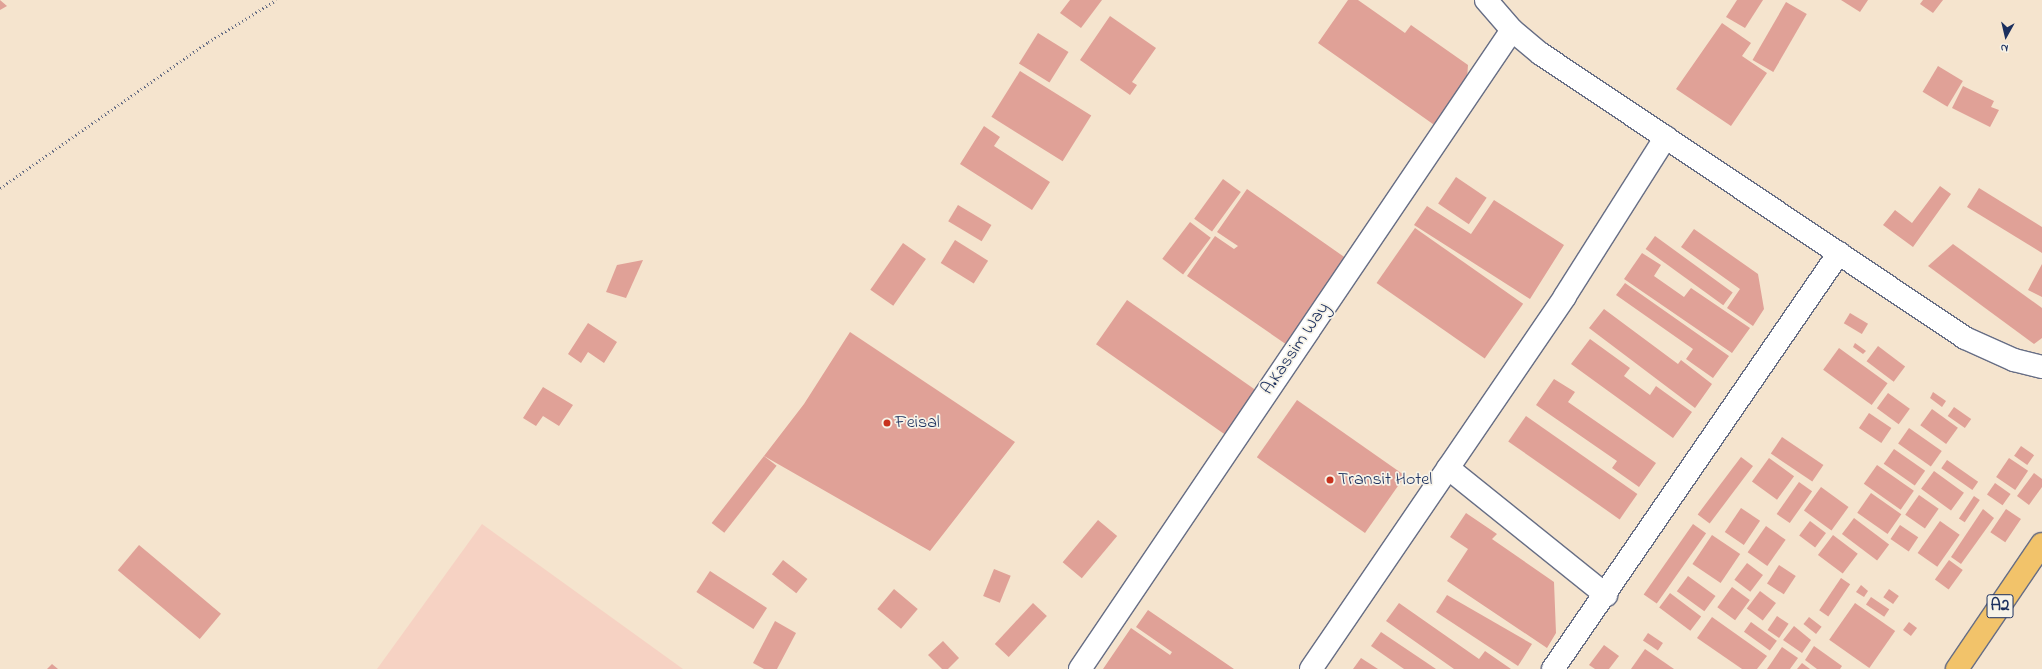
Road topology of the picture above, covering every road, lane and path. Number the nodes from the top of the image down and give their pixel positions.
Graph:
1 (276, 0) edge
2 (1486, 0) edge
3 (1512, 30) junction
4 (1666, 137) junction
5 (0, 188) edge
6 (1839, 253) junction
7 (2042, 367) edge
8 (1448, 468) junction
9 (2042, 544) edge
10 (1606, 595) junction
11 (1080, 669) edge
12 (1311, 669) edge
13 (1552, 669) edge
14 (1957, 669) edge

1 - 5 path
2 - 3 street
3 - 4 street
3 - 11 street, A.Kassim Way
4 - 6 street
4 - 8 street
6 - 7 street
6 - 10 street
8 - 10 street
8 - 12 street
9 - 14 highway, A2
10 - 13 street

